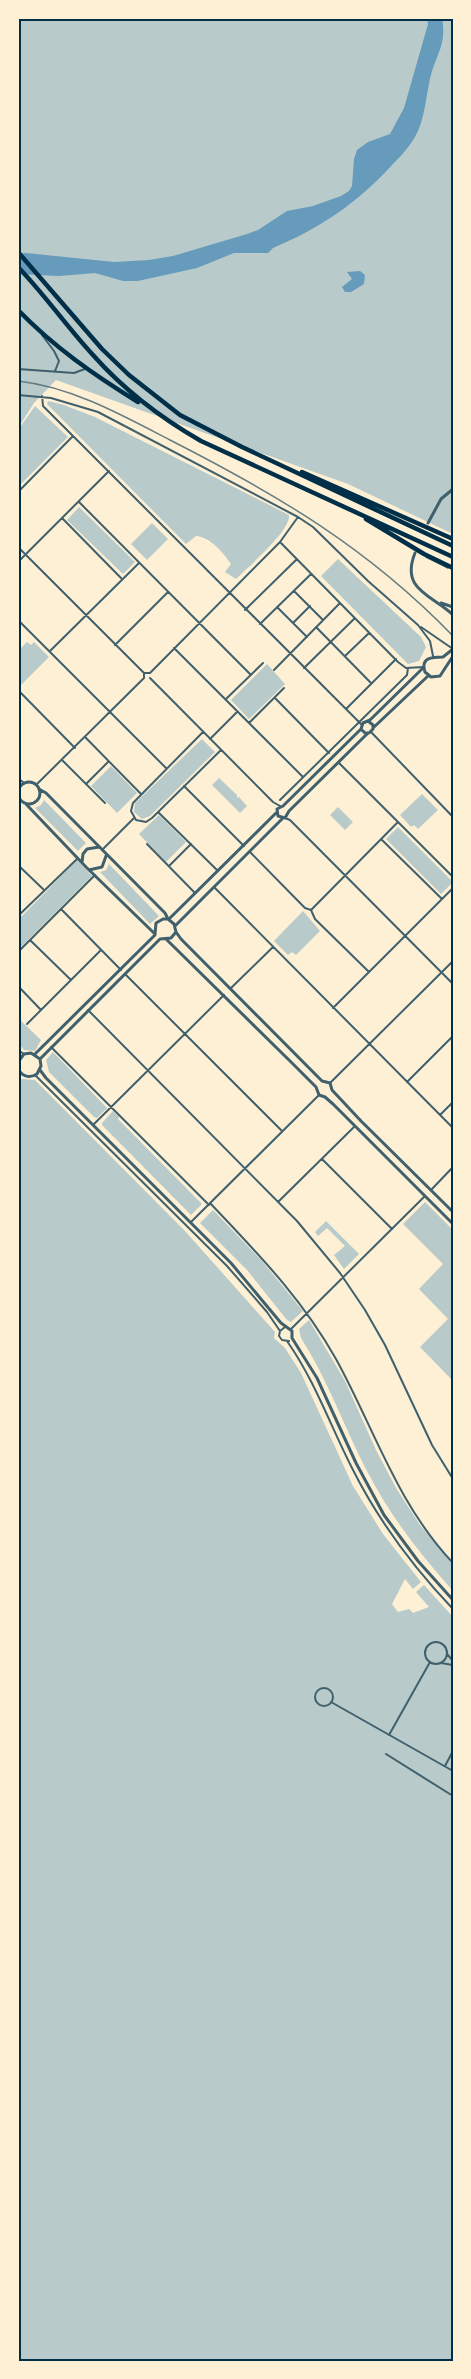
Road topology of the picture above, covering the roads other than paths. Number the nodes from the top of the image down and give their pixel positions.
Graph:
1 (18, 252) edge
2 (18, 267) edge
3 (20, 312) edge
4 (40, 333) junction
5 (18, 369) edge
6 (85, 369) junction
7 (54, 373) junction
8 (18, 395) edge
9 (42, 396) junction
10 (151, 409) junction
11 (74, 436) junction
12 (288, 468) junction
13 (109, 471) junction
14 (453, 489) edge
15 (18, 492) edge
16 (78, 502) junction
17 (362, 515) junction
18 (298, 517) junction
19 (62, 518) junction
20 (428, 523) dead end
21 (451, 538) edge
22 (280, 542) junction
23 (453, 546) edge
24 (18, 547) edge
25 (415, 553) dead end
26 (26, 554) junction
27 (453, 556) edge
28 (297, 559) junction
29 (18, 562) edge
30 (139, 562) junction
31 (453, 568) edge
32 (311, 574) junction
33 (122, 579) junction
34 (294, 591) junction
35 (168, 592) junction
36 (229, 593) junction
37 (436, 602) junction
38 (340, 603) junction
39 (310, 606) junction
40 (277, 607) junction
41 (453, 607) edge
42 (245, 610) junction
43 (86, 615) junction
44 (453, 615) edge
45 (355, 618) junction
46 (18, 620) edge
47 (323, 620) junction
48 (199, 623) junction
49 (293, 623) junction
50 (260, 625) junction
51 (418, 625) junction
52 (316, 627) junction
53 (369, 632) junction
54 (307, 637) junction
55 (330, 641) junction
56 (115, 645) junction
57 (174, 648) junction
58 (453, 649) edge
59 (50, 651) junction
60 (290, 654) junction
61 (345, 656) junction
62 (433, 656) junction
63 (453, 656) edge
64 (440, 658) junction
65 (396, 659) junction
66 (263, 663) dead end
67 (424, 667) junction
68 (304, 668) junction
69 (408, 668) junction
70 (445, 669) junction
71 (274, 670) dead end
72 (144, 673) junction
73 (150, 673) junction
74 (251, 675) junction
75 (428, 676) junction
76 (144, 678) junction
77 (150, 678) junction
78 (371, 683) junction
79 (284, 688) dead end
80 (18, 690) edge
81 (274, 698) junction
82 (225, 700) junction
83 (346, 709) junction
84 (110, 712) junction
85 (237, 712) junction
86 (368, 722) junction
87 (249, 723) junction
88 (361, 726) junction
89 (373, 728) junction
90 (203, 732) junction
91 (369, 733) junction
92 (85, 737) junction
93 (210, 739) junction
94 (75, 747) junction
95 (221, 750) junction
96 (329, 753) junction
97 (62, 760) junction
98 (108, 762) junction
99 (338, 762) junction
100 (166, 768) junction
101 (18, 778) edge
102 (304, 778) junction
103 (24, 783) junction
104 (86, 783) junction
105 (184, 786) junction
106 (38, 787) junction
107 (18, 788) edge
108 (141, 794) junction
109 (280, 800) dead end
110 (21, 802) edge
111 (105, 803) dead end
112 (279, 809) junction
113 (158, 812) junction
114 (289, 813) junction
115 (453, 817) edge
116 (134, 818) junction
117 (284, 818) junction
118 (290, 820) junction
119 (397, 823) junction
120 (382, 839) junction
121 (147, 844) dead end
122 (191, 844) junction
123 (244, 846) junction
124 (100, 849) junction
125 (249, 851) junction
126 (105, 854) junction
127 (78, 858) junction
128 (83, 863) junction
129 (18, 865) edge
130 (169, 866) junction
131 (89, 870) junction
132 (219, 871) junction
133 (95, 875) junction
134 (345, 875) junction
135 (453, 877) edge
136 (214, 887) junction
137 (453, 888) edge
138 (44, 890) junction
139 (196, 894) junction
140 (442, 899) junction
141 (61, 909) junction
142 (311, 910) junction
143 (18, 916) edge
144 (168, 919) junction
145 (175, 926) junction
146 (176, 932) junction
147 (155, 934) junction
148 (405, 935) junction
149 (160, 939) junction
150 (30, 940) junction
151 (167, 940) junction
152 (273, 947) junction
153 (101, 950) junction
154 (18, 952) edge
155 (453, 961) edge
156 (121, 970) junction
157 (369, 972) junction
158 (441, 972) junction
159 (125, 974) junction
160 (71, 980) junction
161 (453, 984) edge
162 (18, 986) edge
163 (230, 989) junction
164 (224, 995) junction
165 (333, 1008) junction
166 (41, 1010) junction
167 (88, 1010) junction
168 (27, 1024) dead end
169 (185, 1033) junction
170 (453, 1036) edge
171 (370, 1044) junction
172 (51, 1047) junction
173 (18, 1050) edge
174 (24, 1054) junction
175 (35, 1054) junction
176 (40, 1059) junction
177 (18, 1060) edge
178 (18, 1068) edge
179 (40, 1070) junction
180 (148, 1070) junction
181 (20, 1076) edge
182 (35, 1076) junction
183 (322, 1081) junction
184 (407, 1082) junction
185 (330, 1083) junction
186 (316, 1088) junction
187 (332, 1090) junction
188 (319, 1095) junction
189 (325, 1097) junction
190 (453, 1102) edge
191 (112, 1107) junction
192 (440, 1115) junction
193 (93, 1125) junction
194 (355, 1126) junction
195 (453, 1128) edge
196 (282, 1131) junction
197 (322, 1159) junction
198 (453, 1167) edge
199 (245, 1168) junction
200 (431, 1190) junction
201 (425, 1196) junction
202 (278, 1202) junction
203 (209, 1204) junction
204 (453, 1212) edge
205 (191, 1223) junction
206 (453, 1224) edge
207 (392, 1229) junction
208 (343, 1277) junction
209 (308, 1312) junction
210 (285, 1327) junction
211 (291, 1329) junction
212 (280, 1331) junction
213 (292, 1338) junction
214 (287, 1341) junction
215 (453, 1479) edge
216 (453, 1563) edge
217 (453, 1600) edge
218 (453, 1610) edge
219 (447, 1654) junction
220 (453, 1661) edge
221 (430, 1662) junction
222 (441, 1663) junction
223 (453, 1665) edge
224 (332, 1702) junction
225 (389, 1735) junction
226 (453, 1751) edge
227 (386, 1755) dead end
228 (445, 1766) junction
229 (453, 1771) edge
230 (453, 1796) edge

1 - 12 highway
2 - 10 highway
3 - 4 highway
4 - 6 highway
4 - 7 street
5 - 7 street
6 - 7 street
6 - 10 highway
8 - 9 street
9 - 11 street
9 - 18 street
10 - 17 highway
11 - 13 street
11 - 15 street
12 - 21 highway
12 - 23 highway
13 - 16 street
13 - 36 street
14 - 20 street
16 - 19 street
16 - 30 street
17 - 27 highway
17 - 31 highway
18 - 22 street
18 - 51 street
19 - 26 street
19 - 33 street
22 - 28 street
22 - 36 street
24 - 26 street
25 - 37 street
26 - 29 street
26 - 43 street
28 - 32 street
28 - 42 street
30 - 33 street
30 - 35 street
32 - 34 street
32 - 38 street
33 - 43 street
34 - 39 street
34 - 40 street
35 - 48 street
35 - 56 street
36 - 42 street
36 - 48 street
37 - 41 street
37 - 44 street
38 - 45 street
38 - 47 street
39 - 47 street
39 - 49 street
40 - 49 street
40 - 50 street
42 - 50 street
43 - 56 street
43 - 59 street
45 - 53 street
45 - 55 street
46 - 59 street
47 - 52 street
48 - 57 street
48 - 74 street
49 - 54 street
50 - 60 street
51 - 58 street
51 - 62 street
52 - 54 street
52 - 55 street
53 - 61 street
53 - 65 street
54 - 60 street
55 - 61 street
55 - 68 street
56 - 72 street
57 - 73 street
57 - 82 street
58 - 64 street
59 - 84 street
60 - 68 street
60 - 71 street
61 - 78 street
62 - 64 street
62 - 67 street
63 - 70 street
64 - 70 street
65 - 69 street
65 - 78 street
66 - 74 street
67 - 69 street
67 - 75 street
67 - 86 street
68 - 83 street
69 - 88 street
70 - 75 street
72 - 73 street
72 - 76 street
73 - 77 street
74 - 82 street
75 - 89 street
76 - 77 street
76 - 84 street
77 - 90 street
78 - 83 street
79 - 81 street
80 - 94 street
81 - 87 street
81 - 96 street
82 - 85 street
83 - 88 street
84 - 92 street
84 - 100 street
85 - 87 street
85 - 93 street
86 - 88 street
86 - 89 street
87 - 102 street
88 - 91 street
88 - 96 street
88 - 112 street
89 - 91 street
90 - 93 street
90 - 100 street
91 - 99 street
91 - 115 street
92 - 94 street
92 - 98 street
93 - 95 street
94 - 97 street
95 - 105 street
95 - 112 street
96 - 102 street
97 - 104 street
97 - 106 street
98 - 104 street
98 - 108 street
99 - 114 street
99 - 119 street
100 - 108 street
101 - 103 street
102 - 109 street
103 - 106 street
103 - 107 street
104 - 111 street
105 - 113 street
105 - 123 street
106 - 110 street
106 - 124 street
107 - 110 street
108 - 116 street
110 - 127 street
112 - 114 street
112 - 117 street
112 - 123 street
113 - 116 street
113 - 122 street
114 - 117 street
114 - 118 street
116 - 124 street
117 - 118 street
117 - 125 street
118 - 134 street
119 - 120 street
119 - 135 street
120 - 134 street
120 - 140 street
121 - 130 street
122 - 130 street
122 - 132 street
123 - 132 street
124 - 126 street
124 - 128 street
125 - 136 street
125 - 142 street
126 - 131 street
126 - 144 street
127 - 128 street
127 - 138 street
128 - 131 street
129 - 138 street
130 - 139 street
131 - 133 street
132 - 139 street
133 - 141 street
133 - 147 street
134 - 142 street
134 - 148 street
136 - 145 street
136 - 152 street
137 - 140 street
138 - 143 street
139 - 144 street
140 - 148 street
141 - 150 street
141 - 153 street
142 - 157 street
144 - 145 street
144 - 147 street
145 - 146 street
146 - 151 street
146 - 163 street
147 - 149 street
147 - 156 street
148 - 157 street
148 - 158 street
149 - 151 street
149 - 159 street
150 - 154 street
150 - 160 street
151 - 164 street
152 - 163 street
152 - 165 street
153 - 156 street
153 - 160 street
155 - 158 street
156 - 175 street
157 - 165 street
158 - 161 street
158 - 171 street
159 - 167 street
159 - 169 street
160 - 166 street
162 - 166 street
163 - 183 street
164 - 169 street
164 - 186 street
165 - 171 street
166 - 168 street
167 - 172 street
167 - 180 street
169 - 180 street
169 - 196 street
170 - 184 street
171 - 184 street
171 - 185 street
172 - 176 street
172 - 191 street
173 - 174 street
174 - 175 street
174 - 177 street
175 - 176 street
176 - 179 street
178 - 181 street
179 - 182 street
179 - 193 street
180 - 191 street
180 - 199 street
181 - 182 street
182 - 212 street
183 - 185 street
183 - 186 street
184 - 192 street
185 - 187 street
186 - 188 street
187 - 189 street
187 - 200 street
188 - 189 street
188 - 196 street
189 - 194 street
190 - 192 street
191 - 193 street
191 - 203 street
192 - 195 street
193 - 205 street
194 - 197 street
194 - 201 street
196 - 199 street
197 - 202 street
197 - 207 street
198 - 200 street
199 - 202 street
199 - 203 street
200 - 204 street
201 - 206 street
201 - 207 street
202 - 208 street
203 - 205 street
203 - 209 street
205 - 210 street
207 - 208 street
208 - 209 street
208 - 215 street
209 - 211 street
209 - 216 street
210 - 211 street
210 - 212 street
211 - 213 street
212 - 214 street
213 - 214 street
213 - 217 street
214 - 218 street
219 - 220 street
219 - 221 street
219 - 222 street
221 - 222 street
221 - 225 street
222 - 223 street
224 - 224 street
224 - 225 street
225 - 228 street
226 - 228 street
227 - 230 street
228 - 229 street

